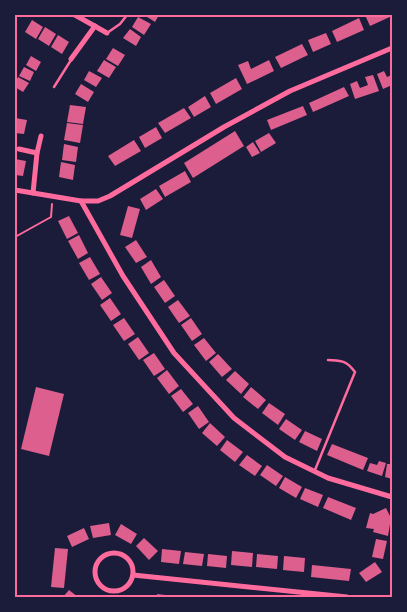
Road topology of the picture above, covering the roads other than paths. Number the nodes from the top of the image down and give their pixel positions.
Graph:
1 (75, 15) edge
2 (127, 15) edge
3 (95, 26) junction
4 (107, 33) joint
5 (392, 48) edge
6 (72, 59) joint
7 (54, 87) dead end
8 (41, 136) dead end
9 (19, 149) dead end
10 (37, 153) junction
11 (15, 190) edge
12 (33, 193) junction
13 (82, 201) junction
14 (328, 360) dead end
15 (314, 472) junction
16 (392, 497) edge
17 (133, 575) junction
18 (346, 597) edge

1 - 3 street
2 - 4 lane
3 - 4 street
3 - 6 street
5 - 13 street
6 - 7 lane
8 - 10 street
9 - 10 street
10 - 12 street
11 - 12 street
12 - 13 street
13 - 15 street
14 - 15 lane
15 - 16 street
17 - 17 street
17 - 18 street

